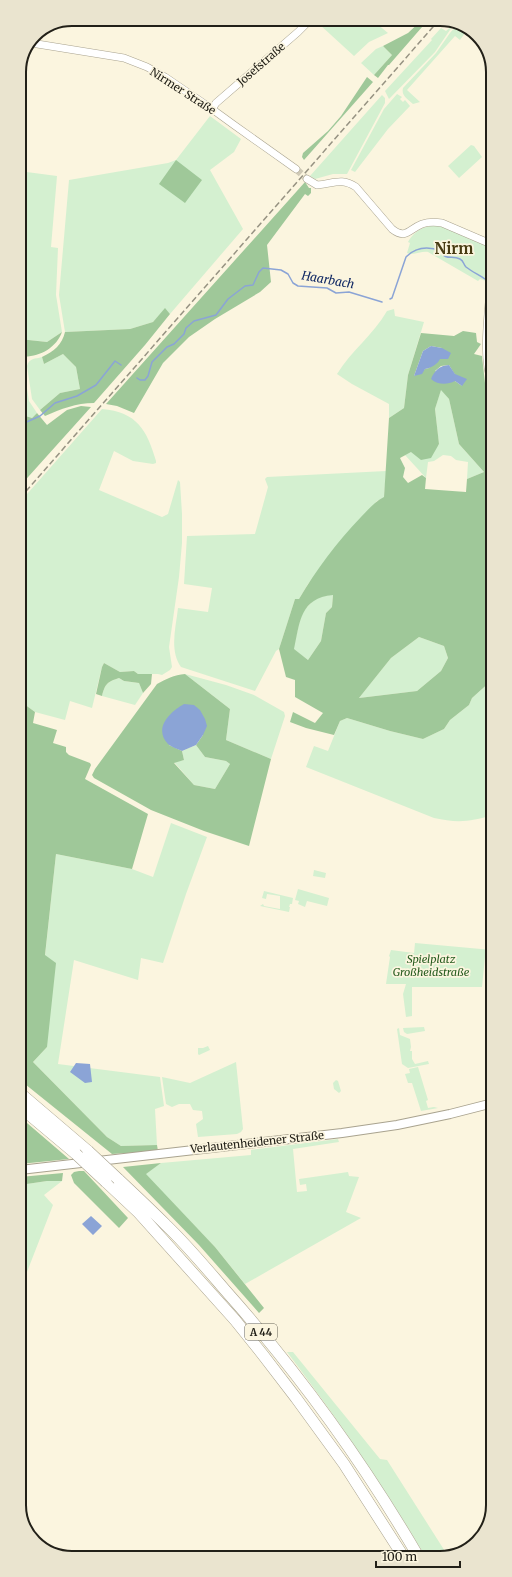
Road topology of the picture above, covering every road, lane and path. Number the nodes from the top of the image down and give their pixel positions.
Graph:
1 (304, 26) edge
2 (36, 44) edge
3 (212, 108) junction
4 (296, 169) tunnel mouth
5 (307, 179) tunnel mouth
6 (486, 241) edge
7 (26, 1098) edge
8 (486, 1105) edge
9 (26, 1112) edge
10 (26, 1169) edge
11 (399, 1551) edge
12 (415, 1551) edge

1 - 3 street, Josefstraße
2 - 3 street, Nirmer Straße
3 - 4 street, Nirmer Straße
5 - 6 street
7 - 12 highway, A 44, bridge
8 - 10 main road, Verlautenheidener Straße
9 - 11 highway, A 44, bridge

